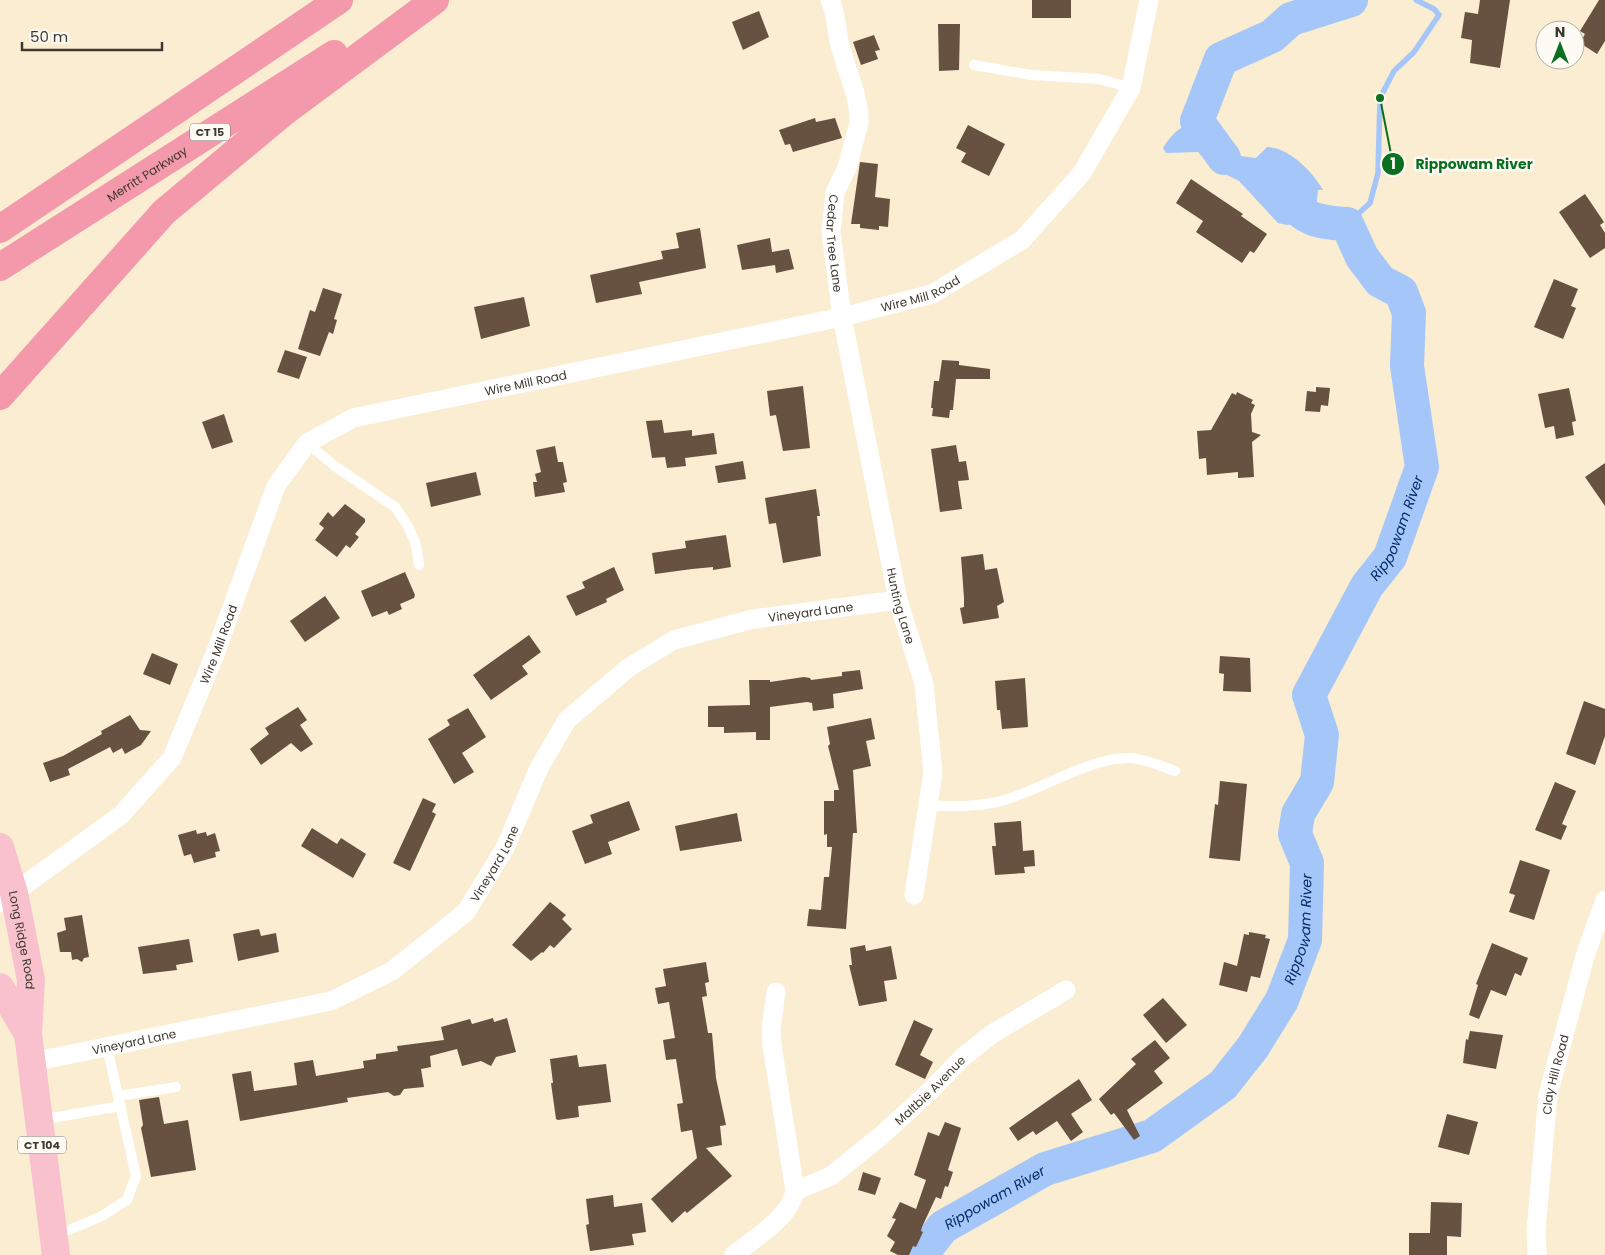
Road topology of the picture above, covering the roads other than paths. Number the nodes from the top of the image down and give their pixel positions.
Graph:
1 (339, 0) edge
2 (420, 0) edge
3 (434, 0) edge
4 (830, 0) edge
5 (1149, 0) edge
6 (974, 65) dead end
7 (1130, 88) junction
8 (0, 228) edge
9 (0, 267) edge
10 (842, 317) junction
11 (0, 396) edge
12 (307, 443) junction
13 (419, 566) dead end
14 (898, 600) junction
15 (1175, 771) dead end
16 (928, 806) junction
17 (0, 848) edge
18 (914, 895) dead end
19 (7, 898) edge
20 (1605, 900) edge
21 (0, 987) edge
22 (1066, 990) dead end
23 (776, 992) dead end
24 (28, 1034) junction
25 (107, 1047) junction
26 (32, 1062) junction
27 (176, 1088) dead end
28 (119, 1101) junction
29 (39, 1120) junction
30 (795, 1191) junction
31 (55, 1246) edge
32 (734, 1255) edge
33 (1537, 1255) edge

1 - 8 highway
2 - 9 highway, Merritt Parkway / CT 15
3 - 11 highway
4 - 10 street, Cedar Tree Lane
5 - 7 street, Wire Mill Road
6 - 7 lane
7 - 10 street, Wire Mill Road
10 - 12 street, Wire Mill Road
10 - 14 street, Hunting Lane
12 - 13 lane
12 - 19 street, Wire Mill Road
14 - 16 street, Hunting Lane
14 - 25 street, Vineyard Lane
15 - 16 lane
16 - 18 street, Hunting Lane
17 - 19 main road, Long Ridge Road / CT 104
19 - 24 main road, Long Ridge Road / CT 104
20 - 33 street, Clay Hill Road
21 - 24 main road, Long Ridge Road / CT 104
22 - 30 street, Maltbie Avenue
23 - 30 street
24 - 26 main road, Long Ridge Road / CT 104
25 - 26 street, Vineyard Lane
25 - 28 lane
26 - 29 main road, Long Ridge Road / CT 104
27 - 28 lane
28 - 29 lane
28 - 31 lane
29 - 31 main road, Long Ridge Road / CT 104
30 - 32 street

